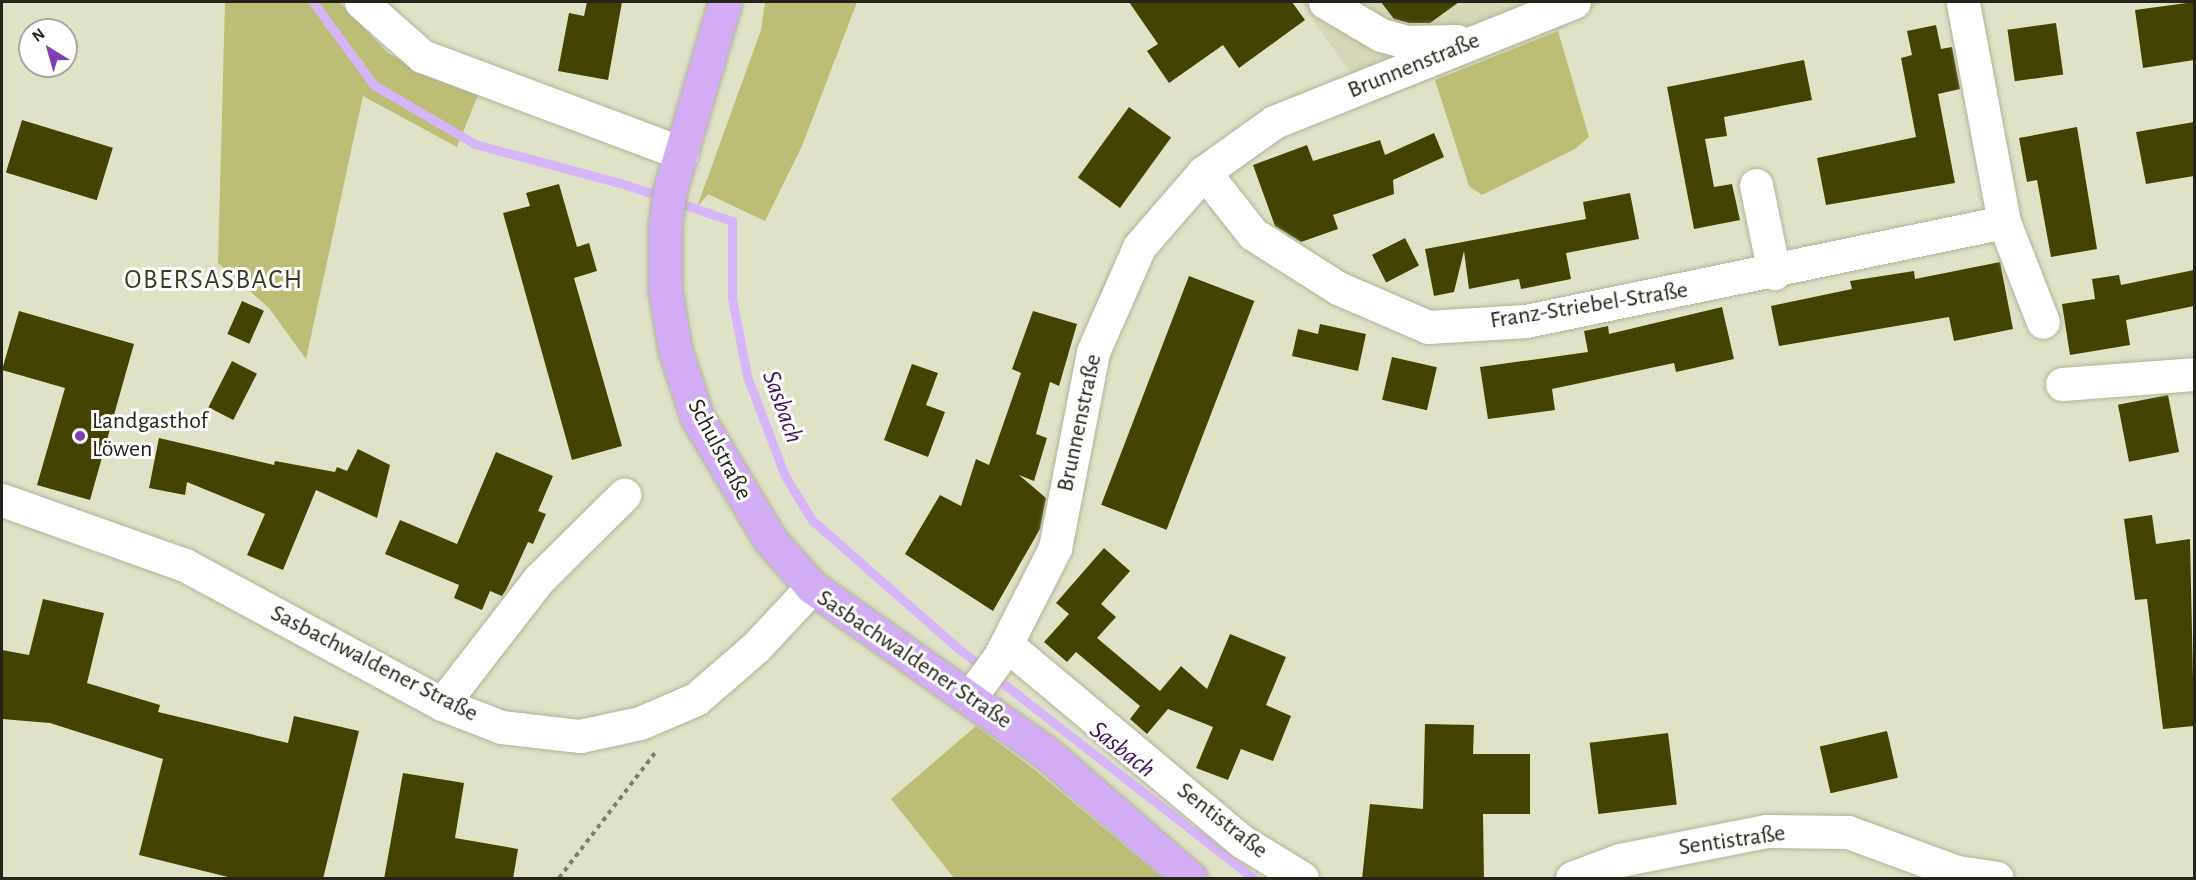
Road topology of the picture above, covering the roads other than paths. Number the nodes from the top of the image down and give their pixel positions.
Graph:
1 (360, 2) edge
2 (725, 2) edge
3 (1325, 2) edge
4 (1574, 2) edge
5 (1963, 2) edge
6 (1480, 40) junction
7 (681, 153) junction
8 (1204, 172) junction
9 (1756, 185) dead end
10 (2004, 222) junction
11 (1774, 273) junction
12 (2043, 322) dead end
13 (2194, 374) edge
14 (2062, 384) dead end
15 (624, 495) dead end
16 (2, 500) edge
17 (812, 587) junction
18 (1004, 650) junction
19 (975, 690) junction
20 (442, 704) junction
21 (1190, 879) edge
22 (1302, 879) edge
23 (1572, 879) edge
24 (1997, 879) edge

1 - 7 street
2 - 7 main road, Schulstraße
3 - 6 street
4 - 6 street, Brunnenstraße
5 - 10 street
6 - 8 street, Brunnenstraße
7 - 17 main road, Schulstraße
8 - 11 street, Franz-Striebel-Straße
8 - 18 street, Brunnenstraße
9 - 11 street
10 - 11 street, Franz-Striebel-Straße
10 - 12 street
13 - 14 street
15 - 20 street
16 - 20 street, Sasbachwaldener Straße
17 - 19 main road, Sasbachwaldener Straße
17 - 20 street, Sasbachwaldener Straße
18 - 19 street, Brunnenstraße
18 - 22 street, Sentistraße
19 - 21 main road, Sasbachwaldener Straße
23 - 24 street, Sentistraße

